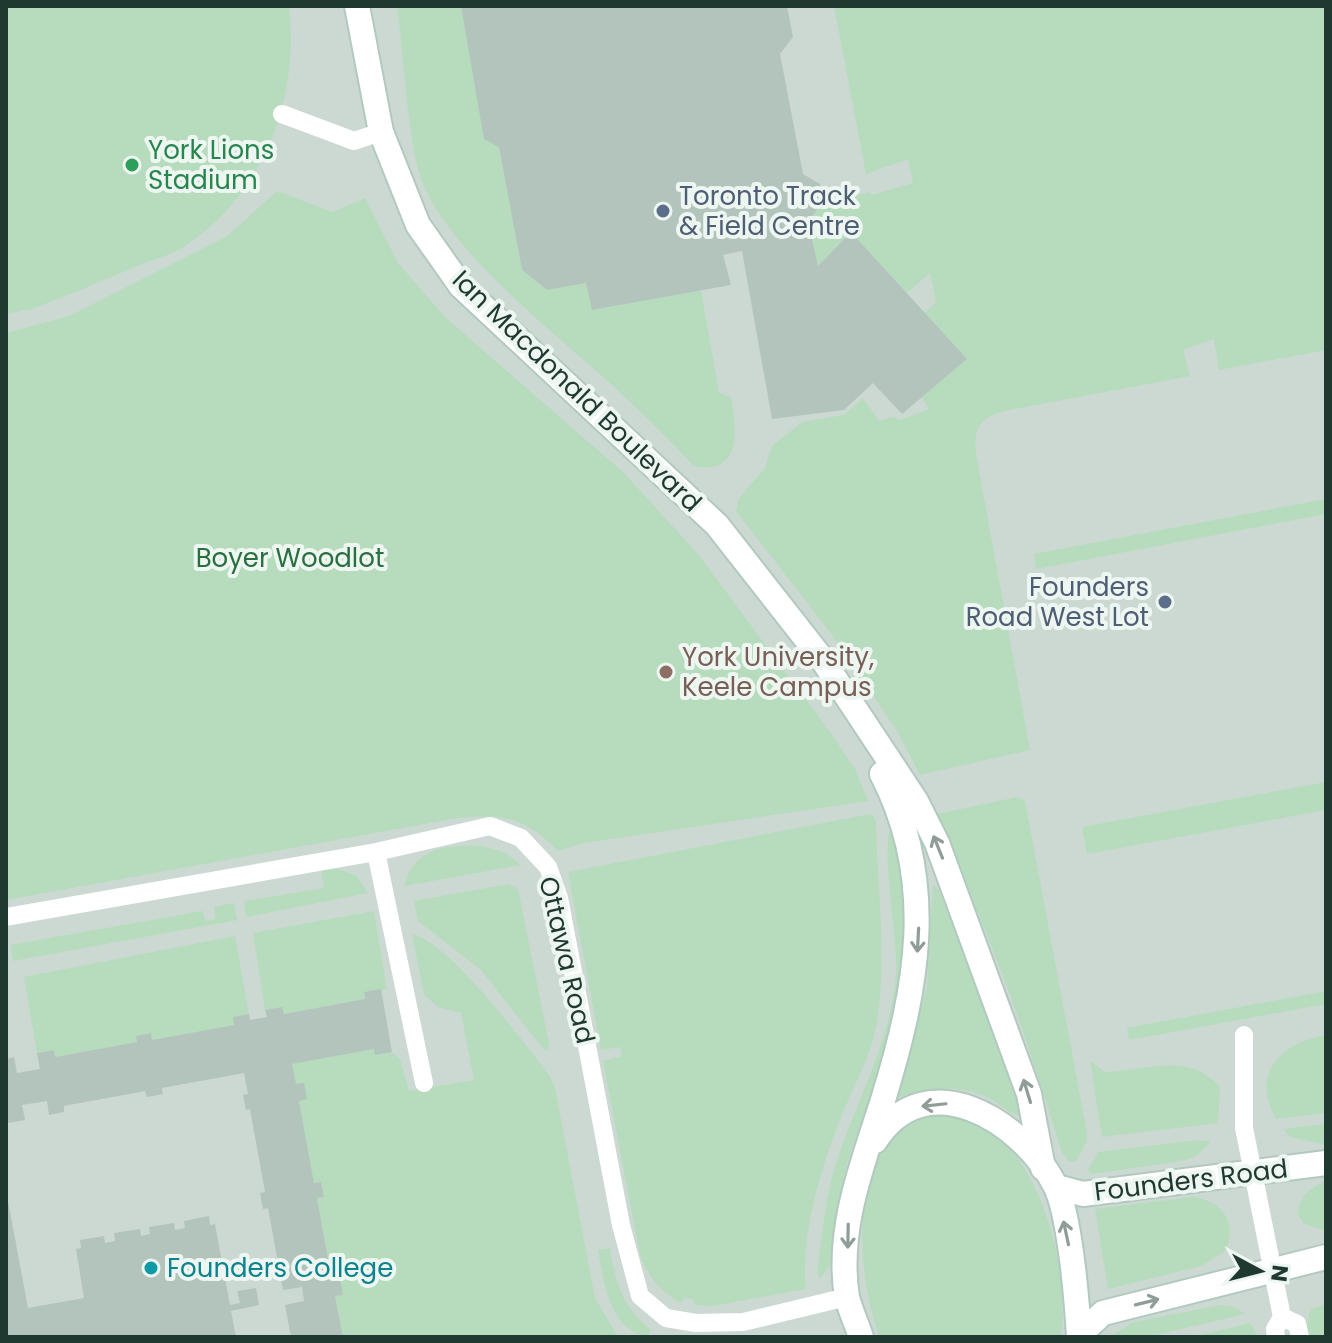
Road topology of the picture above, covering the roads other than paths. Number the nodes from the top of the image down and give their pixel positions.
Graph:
1 (357, 6) edge
2 (282, 114) dead end
3 (381, 132) junction
4 (822, 659) junction
5 (376, 852) junction
6 (6, 917) edge
7 (1244, 1035) dead end
8 (424, 1083) dead end
9 (863, 1159) junction
10 (1326, 1163) edge
11 (1253, 1173) junction
12 (1050, 1178) junction
13 (1326, 1257) edge
14 (1273, 1270) junction
15 (847, 1297) junction
16 (1282, 1317) junction
17 (744, 1329) edge
18 (1079, 1336) edge
19 (861, 1337) edge
20 (1276, 1337) edge
21 (1300, 1337) edge

1 - 3 street, Ian Macdonald Boulevard
2 - 3 lane
3 - 4 street, Ian Macdonald Boulevard
4 -> 9 street, Ian Macdonald Boulevard
12 -> 4 street, Ian Macdonald Boulevard
5 - 6 lane, Ottawa Road
5 - 8 lane
5 - 17 lane, Ottawa Road
7 - 11 lane
12 -> 9 street, Ian Macdonald Boulevard
9 -> 15 street, Ian Macdonald Boulevard
10 - 11 street, Founders Road
11 - 12 street, Founders Road
11 - 14 lane
18 -> 12 street, Ian Macdonald Boulevard
13 - 14 street
14 - 16 lane
18 -> 14 street
15 - 17 lane, Ottawa Road
15 - 19 street, Ian Macdonald Boulevard
16 - 20 lane
16 - 21 lane

